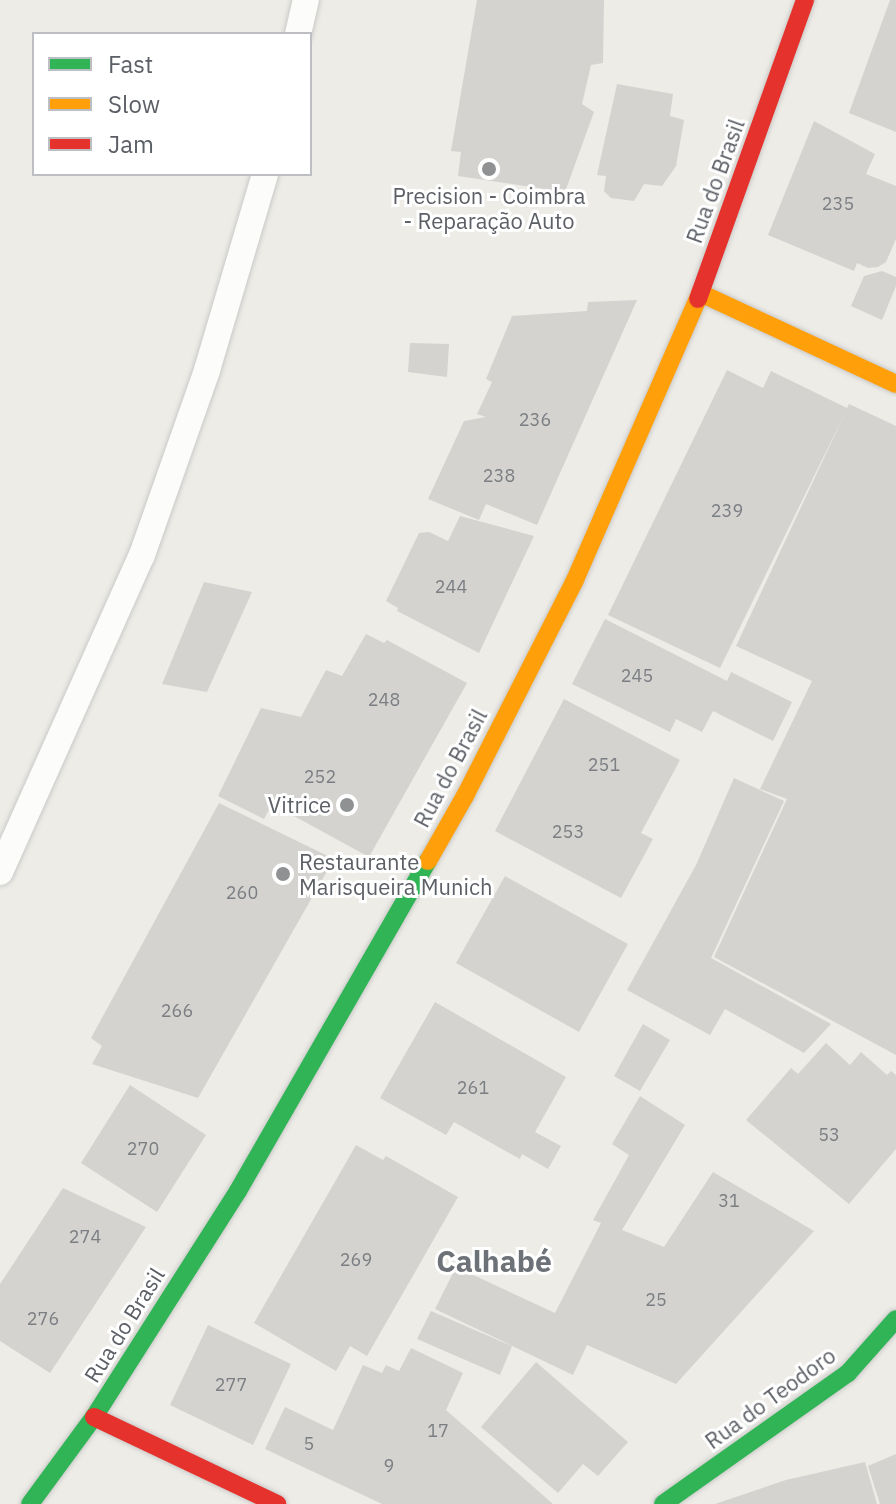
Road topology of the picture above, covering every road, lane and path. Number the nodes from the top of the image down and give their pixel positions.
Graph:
1 (306, 0) edge
2 (805, 0) edge
3 (298, 32) edge
4 (264, 176) edge
5 (700, 293) junction
6 (896, 384) edge
7 (0, 872) edge
8 (896, 1319) edge
9 (94, 1417) junction
10 (30, 1504) edge
11 (277, 1504) edge
12 (663, 1504) edge

1 - 3 lane
2 - 5 main road, Rua do Brasil
4 - 7 lane
5 - 6 main road
5 - 9 main road, Rua do Brasil
8 - 12 main road, Rua do Teodoro
9 - 10 main road, Rua do Brasil
9 - 11 main road

